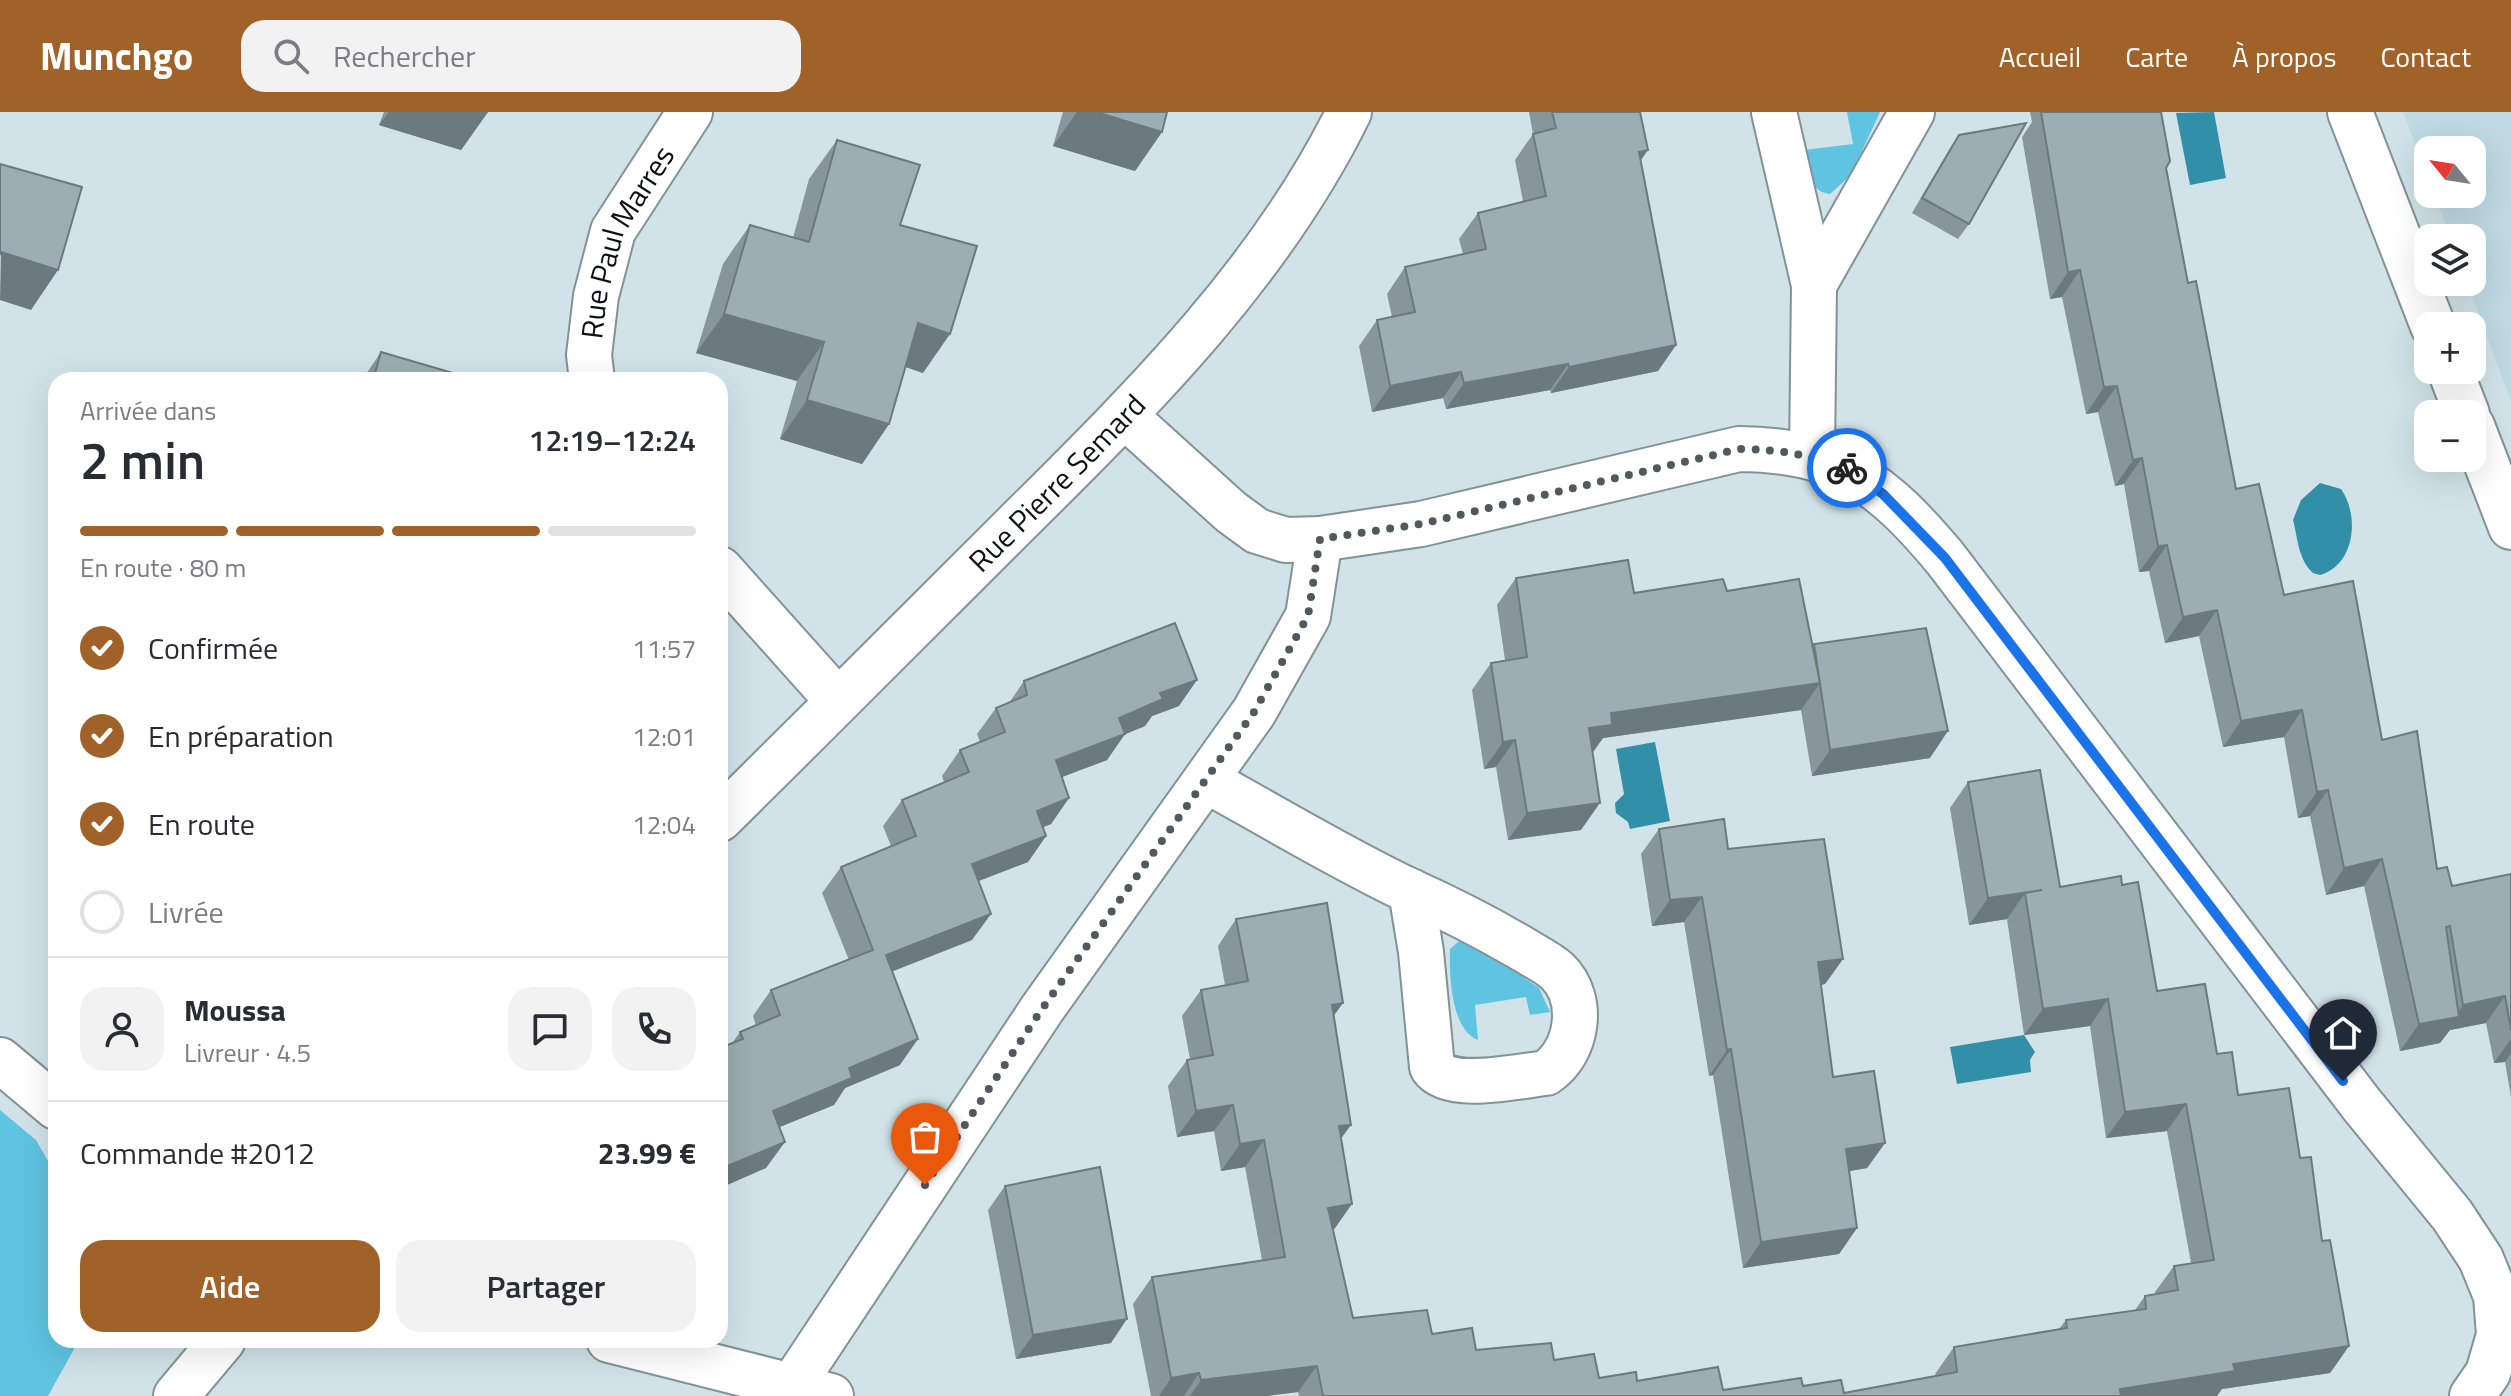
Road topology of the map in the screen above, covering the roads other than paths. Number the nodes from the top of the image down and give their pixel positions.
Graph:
1 (690, 112) edge
2 (1349, 112) edge
3 (1774, 112) edge
4 (1912, 112) edge
5 (2350, 112) edge
6 (1814, 285) junction
7 (2428, 312) edge
8 (591, 372) edge
9 (1125, 416) junction
10 (1812, 455) junction
11 (2486, 462) edge
12 (2511, 527) edge
13 (1320, 539) junction
14 (728, 578) edge
15 (838, 701) junction
16 (1207, 781) junction
17 (728, 811) edge
18 (1411, 891) junction
19 (0, 1060) edge
20 (48, 1100) edge
21 (216, 1348) edge
22 (641, 1348) edge
23 (811, 1391) edge
24 (176, 1396) edge
25 (2472, 1396) edge

1 - 8 street, Rue Paul Marres
2 - 9 street, Rue Pierre Semard
3 - 6 street
4 - 6 street
5 - 7 street
6 - 10 street
9 - 13 street
9 - 15 street, Rue Pierre Semard
10 - 13 street
10 - 25 street
11 - 12 street
13 - 16 street
14 - 15 street
15 - 17 street, Rue Pierre Semard
16 - 18 street
16 - 23 street
18 - 18 street
19 - 20 street
21 - 24 street
22 - 23 street

